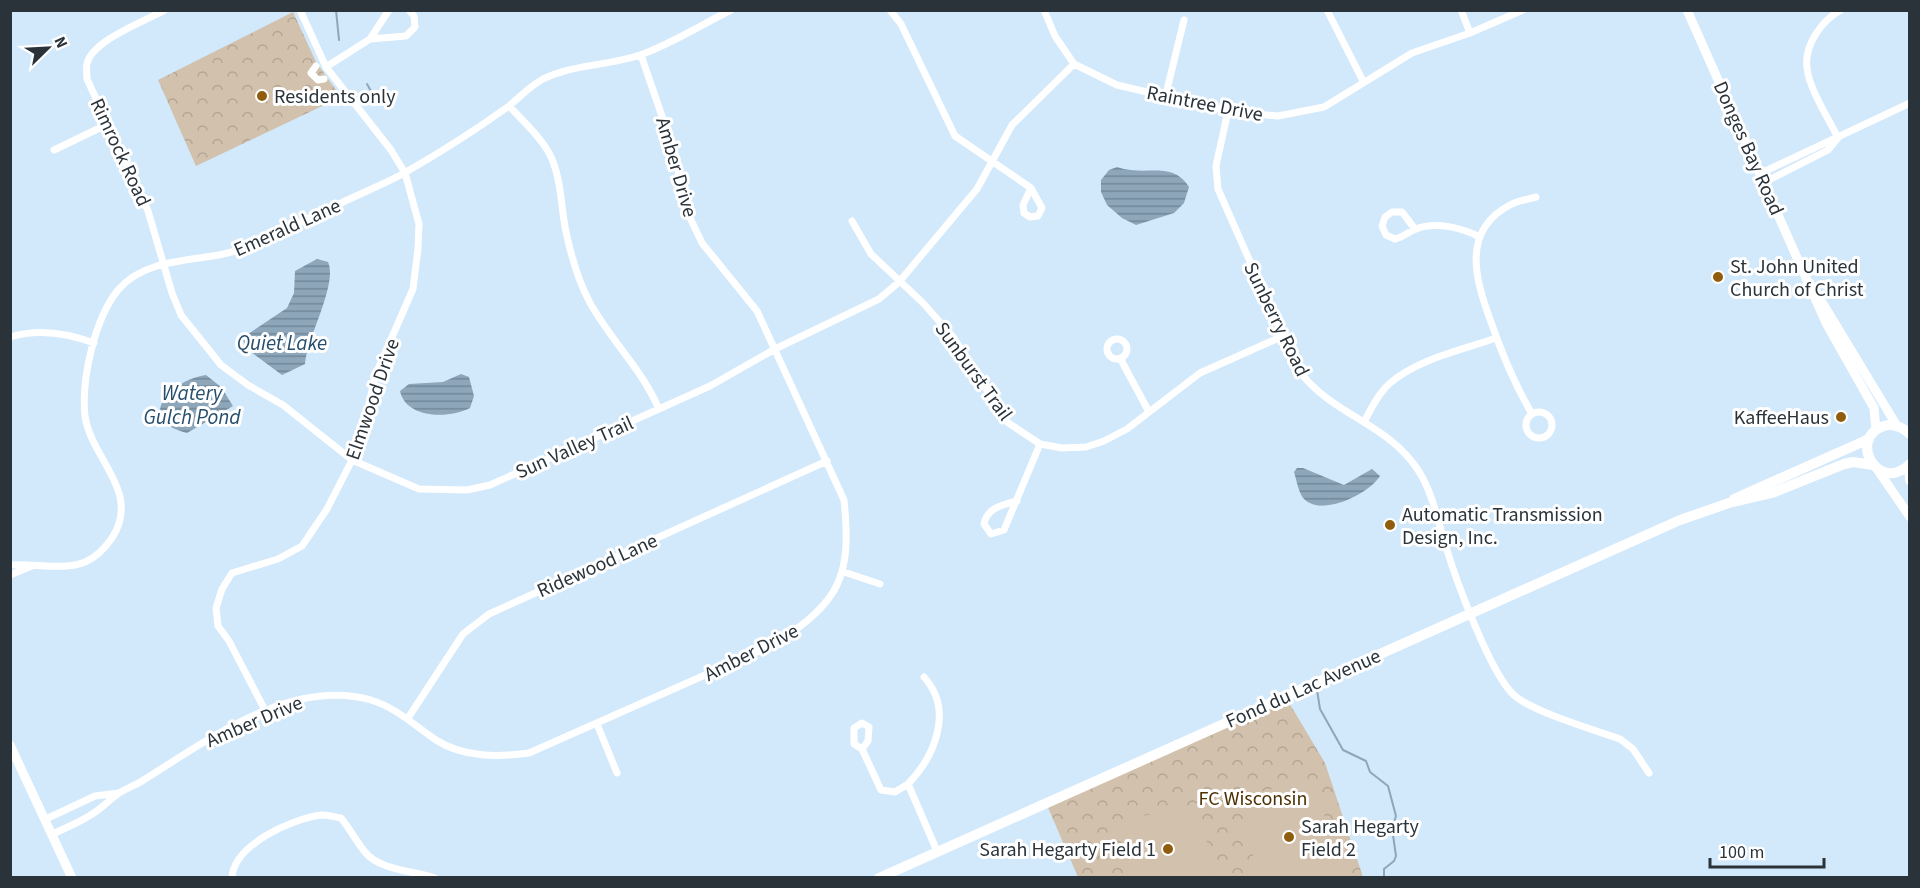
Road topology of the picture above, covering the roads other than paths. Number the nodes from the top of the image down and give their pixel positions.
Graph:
1 (165, 10) edge
2 (300, 10) edge
3 (389, 10) edge
4 (409, 10) edge
5 (731, 10) edge
6 (890, 10) edge
7 (1044, 10) edge
8 (1327, 10) edge
9 (1461, 10) edge
10 (1523, 10) edge
11 (1688, 10) edge
12 (1841, 10) edge
13 (1184, 20) dead end
14 (1470, 33) junction
15 (370, 39) junction
16 (641, 55) junction
17 (1074, 64) junction
18 (316, 66) dead end
19 (326, 68) junction
20 (324, 79) dead end
21 (1363, 81) junction
22 (1165, 98) junction
23 (1910, 103) edge
24 (509, 106) junction
25 (1228, 111) junction
26 (108, 124) junction
27 (1838, 138) junction
28 (54, 150) dead end
29 (992, 162) junction
30 (405, 173) junction
31 (1763, 177) junction
32 (1031, 189) dead end
33 (1536, 197) dead end
34 (852, 221) dead end
35 (1415, 229) junction
36 (1480, 237) junction
37 (163, 264) junction
38 (899, 282) junction
39 (1811, 285) junction
40 (1282, 336) junction
41 (10, 337) edge
42 (1496, 338) junction
43 (94, 343) junction
44 (775, 349) junction
45 (1120, 358) dead end
46 (659, 409) junction
47 (1149, 412) junction
48 (1532, 414) dead end
49 (1364, 422) junction
50 (1905, 430) edge
51 (1873, 434) junction
52 (1040, 444) junction
53 (352, 460) junction
54 (827, 461) junction
55 (1909, 465) edge
56 (1875, 467) junction
57 (1910, 481) edge
58 (1017, 501) junction
59 (1729, 502) junction
60 (1910, 518) edge
61 (37, 564) junction
62 (10, 566) edge
63 (844, 572) junction
64 (10, 575) edge
65 (880, 584) dead end
66 (1471, 613) junction
67 (924, 677) dead end
68 (266, 712) junction
69 (408, 718) junction
70 (597, 724) junction
71 (10, 745) edge
72 (862, 749) dead end
73 (617, 772) dead end
74 (1649, 773) dead end
75 (908, 784) junction
76 (119, 793) junction
77 (46, 819) junction
78 (52, 834) junction
79 (937, 851) junction
80 (72, 878) edge
81 (232, 878) edge
82 (435, 878) edge
83 (879, 878) edge

1 - 26 street, Rimrock Road
2 - 19 street, Elmwood Drive
3 - 15 street
4 - 15 street
5 - 16 street, Emerald Lane
6 - 29 street
7 - 17 street, Raintree Drive
8 - 21 street
9 - 14 street
10 - 14 street, Raintree Drive
11 - 31 street, Donges Bay Road
12 - 27 street
13 - 22 street
14 - 21 street, Raintree Drive
15 - 19 street
16 - 24 street, Emerald Lane
16 - 44 street, Amber Drive
17 - 22 street, Raintree Drive
17 - 29 street, Sun Valley Trail
18 - 20 street
19 - 30 street, Elmwood Drive
21 - 25 street, Raintree Drive
22 - 25 street, Raintree Drive
23 - 27 street
24 - 30 street, Emerald Lane
24 - 46 street
25 - 40 street, Sunberry Road
26 - 28 street
26 - 37 street, Rimrock Road
27 - 31 street
29 - 32 street
29 - 38 street, Sun Valley Trail
30 - 37 street, Emerald Lane
30 - 53 street, Elmwood Drive
31 - 39 street, Donges Bay Road
33 - 36 street
34 - 38 street, Sunburst Trail
35 - 35 street
35 - 36 street
36 - 42 street
37 - 43 street, Emerald Lane
37 - 53 street, Sun Valley Trail
38 - 44 street, Sun Valley Trail
38 - 52 street, Sunburst Trail
39 - 50 street, Donges Bay Road
39 - 51 street, Donges Bay Road
40 - 47 street, Sunburst Trail
40 - 49 street, Sunberry Road
41 - 43 street
42 - 48 street
42 - 49 street
43 - 61 street, Emerald Lane
44 - 46 street, Sun Valley Trail
44 - 54 street, Amber Drive
45 - 47 street
46 - 53 street, Sun Valley Trail
47 - 52 street, Sunburst Trail
49 - 66 street, Sunberry Road
50 - 51 main road, Fond du Lac Avenue
51 - 56 main road
51 - 59 main road, Fond du Lac Avenue
52 - 58 street
53 - 68 street, Elmwood Drive
54 - 63 street, Amber Drive
54 - 69 street, Ridewood Lane
55 - 56 main road, Fond du Lac Avenue
55 - 57 street
56 - 59 main road, Fond du Lac Avenue
56 - 60 street
58 - 58 street
59 - 66 main road, Fond du Lac Avenue
61 - 62 street, Emerald Lane
61 - 64 street, Emerald Lane
63 - 65 street
63 - 70 street, Amber Drive
66 - 74 street, Sunberry Road
66 - 79 main road, Fond du Lac Avenue
67 - 75 street
68 - 69 street, Amber Drive
68 - 76 street, Amber Drive
69 - 70 street, Amber Drive
70 - 73 street
71 - 77 street
72 - 75 street
75 - 79 street
76 - 77 street, Amber Drive
76 - 78 street, Amber Drive
77 - 78 street
78 - 80 street
79 - 83 main road, Fond du Lac Avenue
81 - 82 street

